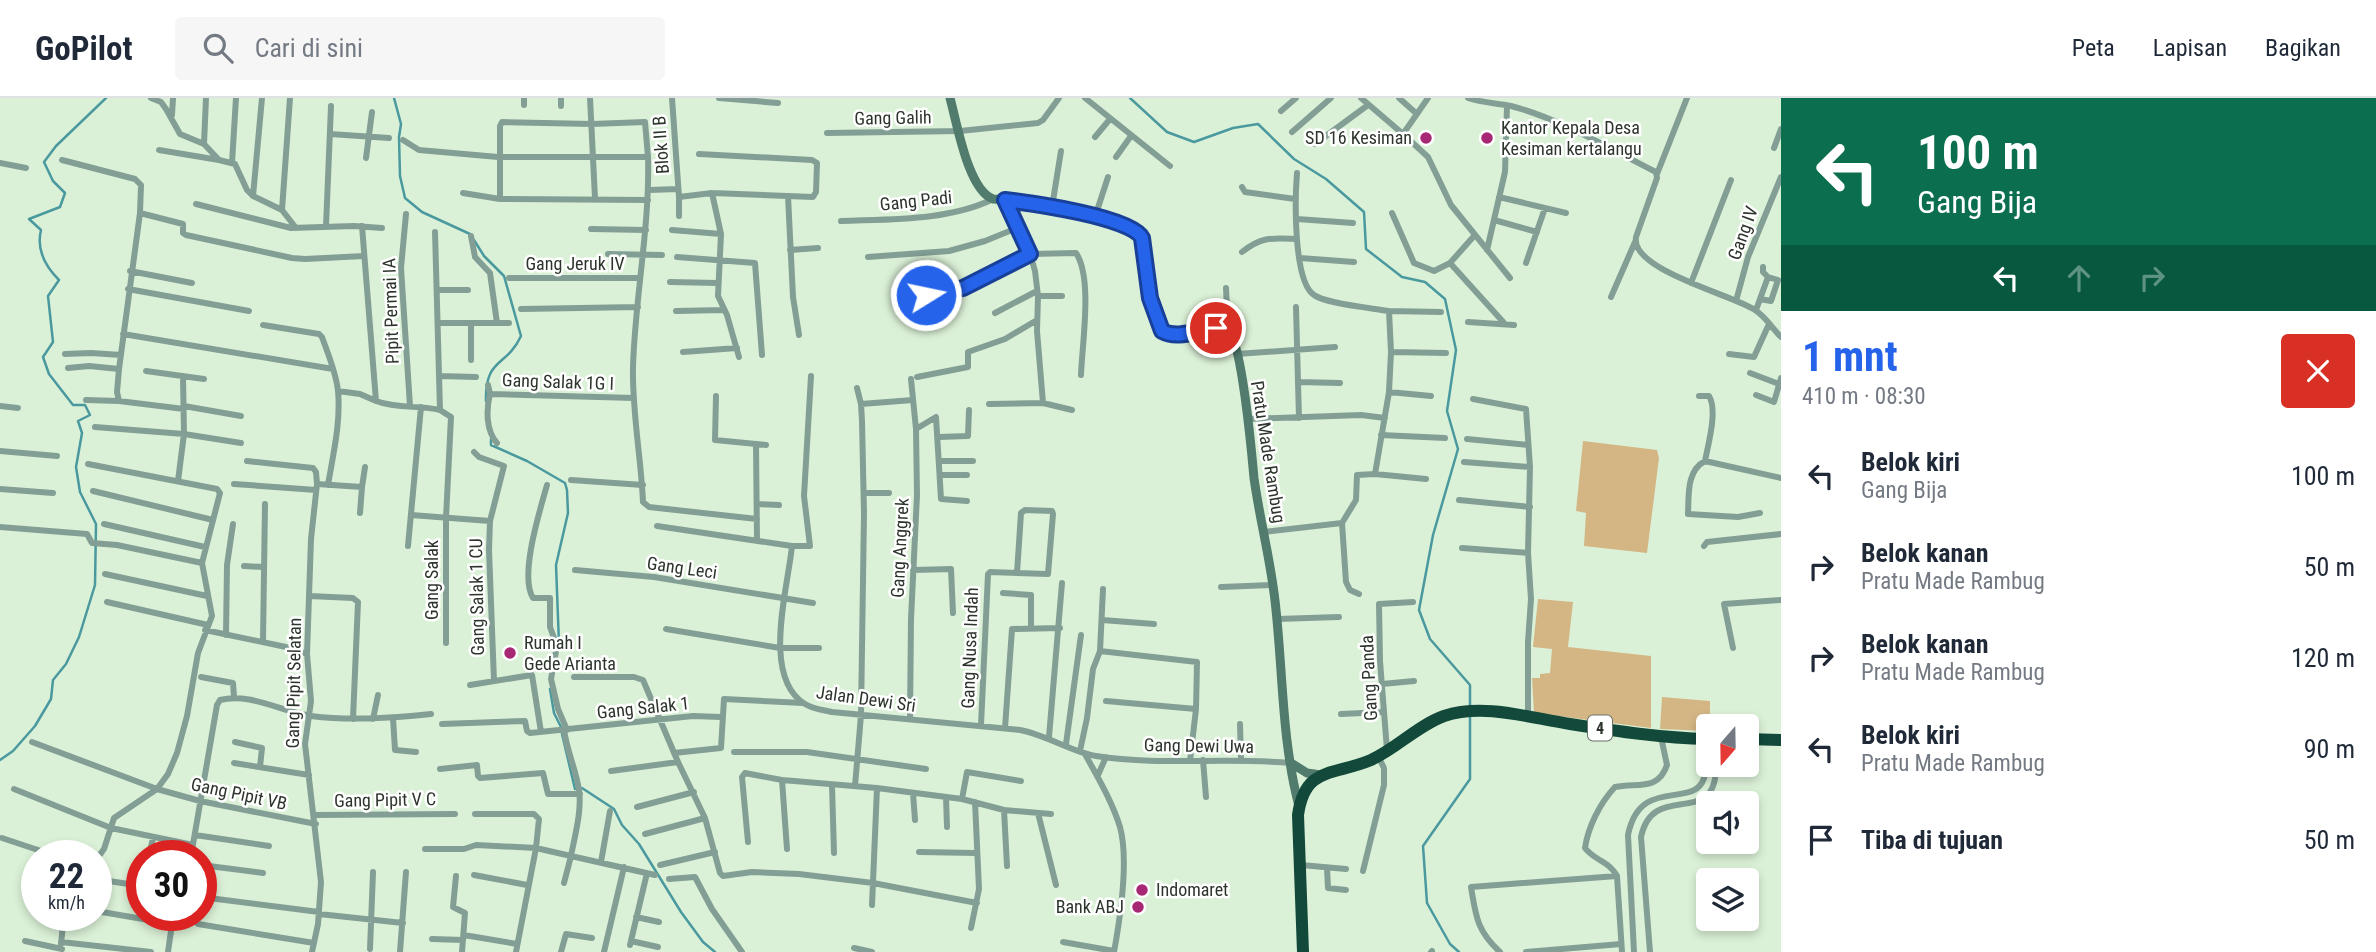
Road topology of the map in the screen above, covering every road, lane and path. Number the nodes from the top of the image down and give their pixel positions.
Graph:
1 (151, 98) edge
2 (173, 98) edge
3 (206, 98) edge
4 (236, 98) edge
5 (262, 98) edge
6 (290, 98) edge
7 (590, 98) edge
8 (672, 98) edge
9 (719, 98) edge
10 (950, 98) edge
11 (1059, 98) edge
12 (1085, 98) edge
13 (1296, 98) edge
14 (1331, 98) edge
15 (1361, 98) edge
16 (1399, 98) edge
17 (1428, 98) edge
18 (1468, 98) edge
19 (1687, 98) edge
20 (161, 100) edge
21 (778, 103) dead end
22 (1368, 105) junction
23 (331, 106) dead end
24 (1507, 106) junction
25 (1281, 111) dead end
26 (372, 112) dead end
27 (1417, 114) junction
28 (172, 117) junction
29 (1110, 119) junction
30 (592, 124) junction
31 (1781, 129) edge
32 (960, 131) junction
33 (1292, 132) dead end
34 (827, 133) dead end
35 (330, 134) junction
36 (1403, 134) junction
37 (1130, 135) junction
38 (369, 136) junction
39 (1095, 137) dead end
40 (389, 138) dead end
41 (403, 140) dead end
42 (204, 144) junction
43 (1315, 144) dead end
44 (1774, 148) dead end
45 (159, 150) dead end
46 (1061, 151) dead end
47 (699, 154) dead end
48 (498, 157) junction
49 (593, 157) junction
50 (648, 157) junction
51 (1116, 157) dead end
52 (366, 158) dead end
53 (62, 160) dead end
54 (219, 160) junction
55 (0, 163) edge
56 (232, 163) junction
57 (1170, 166) dead end
58 (26, 168) dead end
59 (1297, 173) dead end
60 (1657, 174) junction
61 (1108, 177) dead end
62 (1781, 177) edge
63 (1731, 180) dead end
64 (1242, 187) dead end
65 (1779, 187) edge
66 (678, 188) junction
67 (649, 190) junction
68 (463, 193) dead end
69 (712, 193) junction
70 (788, 195) junction
71 (253, 196) junction
72 (679, 197) junction
73 (1499, 197) junction
74 (595, 198) junction
75 (500, 199) junction
76 (993, 199) junction
77 (1295, 199) junction
78 (648, 200) junction
79 (1005, 200) junction
80 (196, 204) dead end
81 (1052, 207) junction
82 (1545, 208) junction
83 (282, 210) junction
84 (140, 213) junction
85 (1392, 213) dead end
86 (1566, 213) dead end
87 (406, 214) dead end
88 (679, 216) dead end
89 (1095, 217) junction
90 (1297, 219) junction
91 (1494, 220) junction
92 (841, 221) dead end
93 (1353, 223) dead end
94 (326, 226) junction
95 (362, 226) junction
96 (296, 228) junction
97 (382, 228) dead end
98 (1017, 228) junction
99 (591, 229) dead end
100 (646, 230) junction
101 (671, 230) dead end
102 (435, 232) dead end
103 (1537, 232) junction
104 (721, 234) junction
105 (471, 236) dead end
106 (1474, 236) junction
107 (1297, 239) junction
108 (1635, 242) junction
109 (818, 248) dead end
110 (790, 250) junction
111 (1488, 250) junction
112 (1242, 252) dead end
113 (608, 254) dead end
114 (643, 254) junction
115 (1030, 254) junction
116 (662, 255) dead end
117 (364, 256) junction
118 (677, 257) dead end
119 (868, 257) dead end
120 (1300, 258) junction
121 (720, 259) junction
122 (1354, 262) dead end
123 (1450, 263) junction
124 (1526, 263) dead end
125 (1763, 267) dead end
126 (130, 271) junction
127 (509, 278) dead end
128 (640, 278) junction
129 (1510, 278) dead end
130 (670, 282) dead end
131 (1691, 282) junction
132 (192, 283) dead end
133 (718, 283) junction
134 (1226, 288) dead end
135 (128, 289) junction
136 (438, 290) junction
137 (468, 290) dead end
138 (1038, 294) junction
139 (926, 295) dead end
140 (1062, 296) dead end
141 (1611, 297) dead end
142 (1735, 301) junction
143 (638, 307) junction
144 (1296, 307) dead end
145 (521, 309) dead end
146 (724, 310) junction
147 (1756, 310) junction
148 (248, 311) dead end
149 (676, 311) dead end
150 (1389, 311) junction
151 (1441, 312) dead end
152 (995, 313) dead end
153 (1037, 320) junction
154 (1468, 322) dead end
155 (439, 323) junction
156 (496, 323) junction
157 (509, 323) dead end
158 (471, 324) junction
159 (1505, 324) junction
160 (1769, 324) junction
161 (263, 325) dead end
162 (1514, 325) dead end
163 (1228, 331) junction
164 (123, 334) junction
165 (799, 335) dead end
166 (1781, 337) edge
167 (1335, 347) dead end
168 (737, 348) junction
169 (1298, 350) junction
170 (683, 352) dead end
171 (1391, 352) junction
172 (65, 354) dead end
173 (1237, 354) junction
174 (1446, 354) dead end
175 (1729, 354) dead end
176 (121, 355) junction
177 (762, 355) dead end
178 (738, 357) dead end
179 (471, 360) dead end
180 (68, 368) dead end
181 (119, 369) junction
182 (333, 369) junction
183 (146, 371) dead end
184 (1750, 373) dead end
185 (1080, 375) dead end
186 (183, 376) junction
187 (439, 376) junction
188 (811, 376) dead end
189 (476, 377) dead end
190 (204, 379) dead end
191 (1780, 381) edge
192 (1298, 382) junction
193 (1340, 383) dead end
194 (488, 385) dead end
195 (857, 388) dead end
196 (338, 391) junction
197 (1389, 392) junction
198 (490, 394) junction
199 (1756, 395) dead end
200 (716, 396) dead end
201 (1430, 396) dead end
202 (1699, 396) dead end
203 (634, 398) junction
204 (1473, 399) dead end
205 (86, 400) dead end
206 (913, 400) junction
207 (119, 401) junction
208 (376, 401) junction
209 (1043, 403) junction
210 (861, 404) junction
211 (989, 404) dead end
212 (0, 406) edge
213 (410, 406) junction
214 (184, 407) junction
215 (421, 407) junction
216 (18, 408) dead end
217 (440, 410) junction
218 (969, 410) dead end
219 (1072, 410) dead end
220 (241, 416) dead end
221 (1299, 418) junction
222 (1385, 418) junction
223 (1247, 419) junction
224 (95, 427) dead end
225 (916, 429) junction
226 (184, 434) junction
227 (1381, 435) junction
228 (939, 437) junction
229 (1445, 438) dead end
230 (1467, 439) dead end
231 (241, 443) dead end
232 (497, 443) dead end
233 (756, 444) junction
234 (766, 444) dead end
235 (1528, 445) junction
236 (0, 451) edge
237 (474, 452) dead end
238 (57, 456) dead end
239 (247, 461) dead end
240 (940, 461) junction
241 (973, 461) dead end
242 (1705, 461) junction
243 (1464, 462) dead end
244 (88, 464) dead end
245 (365, 467) dead end
246 (1530, 467) junction
247 (1375, 474) junction
248 (940, 475) junction
249 (967, 475) dead end
250 (1781, 478) edge
251 (1426, 479) dead end
252 (571, 480) dead end
253 (178, 481) junction
254 (234, 484) dead end
255 (328, 485) junction
256 (547, 485) dead end
257 (643, 485) junction
258 (316, 487) junction
259 (362, 487) junction
260 (0, 489) edge
261 (93, 491) dead end
262 (53, 493) dead end
263 (864, 493) junction
264 (889, 493) dead end
265 (1459, 499) dead end
266 (967, 501) dead end
267 (265, 504) dead end
268 (758, 504) junction
269 (779, 505) dead end
270 (1530, 507) junction
271 (360, 513) dead end
272 (1760, 513) dead end
273 (411, 515) junction
274 (446, 518) junction
275 (757, 519) junction
276 (213, 520) junction
277 (490, 521) junction
278 (1342, 523) junction
279 (104, 524) dead end
280 (233, 524) dead end
281 (657, 526) dead end
282 (0, 527) edge
283 (1264, 532) junction
284 (1781, 534) edge
285 (757, 541) junction
286 (408, 546) dead end
287 (792, 546) junction
288 (1704, 546) dead end
289 (205, 547) junction
290 (1462, 548) dead end
291 (1528, 553) junction
292 (202, 563) junction
293 (244, 566) dead end
294 (263, 567) junction
295 (575, 570) dead end
296 (913, 570) junction
297 (1017, 573) junction
298 (105, 574) dead end
299 (1062, 583) dead end
300 (1273, 585) junction
301 (1221, 587) dead end
302 (1103, 589) dead end
303 (1003, 593) dead end
304 (1359, 594) dead end
305 (207, 596) junction
306 (309, 596) junction
307 (784, 599) junction
308 (1781, 600) edge
309 (107, 603) dead end
310 (813, 603) dead end
311 (1413, 603) dead end
312 (953, 612) dead end
313 (1339, 617) dead end
314 (1277, 619) junction
315 (1102, 620) junction
316 (1154, 624) dead end
317 (207, 627) junction
318 (1031, 628) junction
319 (1060, 628) junction
320 (666, 629) dead end
321 (226, 635) junction
322 (1081, 635) dead end
323 (263, 642) junction
324 (446, 643) dead end
325 (780, 648) junction
326 (1732, 648) dead end
327 (819, 649) dead end
328 (1100, 651) junction
329 (307, 654) junction
330 (201, 677) dead end
331 (573, 677) dead end
332 (494, 681) junction
333 (1415, 681) dead end
334 (1382, 684) junction
335 (470, 685) dead end
336 (378, 695) dead end
337 (234, 697) junction
338 (1106, 701) dead end
339 (803, 704) junction
340 (1196, 709) junction
341 (1384, 712) junction
342 (430, 714) dead end
343 (1341, 714) dead end
344 (309, 715) junction
345 (861, 715) junction
346 (721, 717) junction
347 (1528, 717) junction
348 (393, 718) junction
349 (353, 719) junction
350 (373, 719) junction
351 (659, 719) junction
352 (910, 719) junction
353 (1240, 723) dead end
354 (442, 724) dead end
355 (981, 726) junction
356 (1005, 728) junction
357 (565, 730) junction
358 (541, 732) junction
359 (1049, 737) junction
360 (1661, 737) junction
361 (1696, 739) edge
362 (1759, 739) edge
363 (1781, 740) edge
364 (32, 742) dead end
365 (235, 742) dead end
366 (1066, 744) junction
367 (416, 752) dead end
368 (734, 752) dead end
369 (1082, 752) junction
370 (674, 753) junction
371 (1383, 753) junction
372 (1106, 757) junction
373 (856, 758) junction
374 (1203, 760) junction
375 (1241, 760) junction
376 (1190, 761) junction
377 (678, 762) junction
378 (234, 763) dead end
379 (1291, 763) junction
380 (260, 768) junction
381 (440, 769) dead end
382 (926, 769) dead end
383 (611, 771) dead end
384 (309, 775) junction
385 (1098, 775) junction
386 (1322, 776) junction
387 (1705, 777) edge
388 (1714, 777) edge
389 (782, 780) junction
390 (1021, 781) dead end
391 (832, 785) junction
392 (855, 786) junction
393 (877, 788) junction
394 (14, 789) dead end
395 (157, 789) junction
396 (694, 792) junction
397 (913, 793) junction
398 (580, 794) junction
399 (946, 797) junction
400 (1206, 797) dead end
401 (962, 799) junction
402 (200, 801) junction
403 (975, 802) junction
404 (1299, 806) junction
405 (637, 807) dead end
406 (1004, 810) junction
407 (610, 811) dead end
408 (1038, 813) junction
409 (455, 814) dead end
410 (475, 814) dead end
411 (1051, 814) dead end
412 (315, 815) junction
413 (705, 818) junction
414 (915, 820) dead end
415 (316, 824) junction
416 (947, 827) dead end
417 (111, 828) junction
418 (645, 834) dead end
419 (195, 835) junction
420 (2, 838) dead end
421 (153, 838) joint
422 (107, 840) edge
423 (164, 840) edge
424 (194, 840) edge
425 (748, 842) dead end
426 (21, 844) edge
427 (270, 846) dead end
428 (536, 848) junction
429 (425, 849) dead end
430 (787, 849) dead end
431 (715, 852) junction
432 (919, 852) dead end
433 (834, 853) dead end
434 (976, 853) junction
435 (570, 856) junction
436 (601, 862) junction
437 (660, 865) dead end
438 (1299, 865) junction
439 (1007, 866) dead end
440 (217, 867) edge
441 (624, 867) junction
442 (1327, 868) junction
443 (1346, 869) dead end
444 (1363, 871) dead end
445 (373, 872) dead end
446 (406, 872) dead end
447 (263, 873) dead end
448 (647, 873) junction
449 (474, 875) dead end
450 (655, 875) dead end
451 (456, 876) dead end
452 (1617, 876) junction
453 (669, 879) dead end
454 (564, 883) dead end
455 (873, 883) junction
456 (527, 885) junction
457 (1056, 885) dead end
458 (1346, 890) dead end
459 (217, 899) edge
460 (977, 902) junction
461 (872, 905) dead end
462 (112, 913) edge
463 (319, 913) junction
464 (636, 917) junction
465 (370, 919) junction
466 (659, 922) dead end
467 (403, 923) junction
468 (217, 927) edge
469 (971, 928) dead end
470 (464, 938) junction
471 (592, 938) dead end
472 (432, 939) dead end
473 (25, 941) dead end
474 (1063, 942) dead end
475 (314, 943) junction
476 (1621, 944) junction
477 (659, 947) dead end
478 (62, 948) edge
479 (516, 948) edge
480 (854, 948) dead end
481 (370, 949) dead end
482 (1114, 951) edge
483 (151, 952) edge
484 (169, 952) edge
485 (312, 952) edge
486 (400, 952) edge
487 (462, 952) edge
488 (561, 952) edge
489 (604, 952) edge
490 (742, 952) edge
491 (872, 952) edge
492 (1303, 952) edge
493 (1500, 952) edge
494 (1526, 952) edge
495 (1622, 952) edge
496 (1634, 952) edge
497 (1650, 952) edge

1 - 20 street
2 - 28 street
3 - 42 street
4 - 56 street
5 - 71 street
6 - 83 street
7 - 30 street
8 - 66 street, Blok II B
9 - 21 street
10 - 32 street
11 - 32 street, Gang Galih
12 - 29 street
13 - 25 street
14 - 33 street
15 - 22 street
16 - 27 street
17 - 27 street
18 - 24 street
19 - 60 street
20 - 28 street
22 - 36 street
22 - 43 street
23 - 35 street
24 - 60 street
24 - 73 street
26 - 38 street
27 - 36 street
28 - 42 street
29 - 37 street
29 - 39 street
30 - 48 street
30 - 49 street
30 - 50 street
31 - 44 street
32 - 34 street, Gang Galih
32 - 76 street
35 - 38 street
35 - 94 street
36 - 106 street
37 - 51 street
37 - 57 street
38 - 40 street
38 - 52 street
41 - 48 street
42 - 54 street
45 - 54 street
46 - 81 street
47 - 70 street, Blok II B
48 - 49 street
48 - 75 street
49 - 50 street
49 - 74 street
50 - 67 street
53 - 84 street
54 - 56 street
55 - 58 street
56 - 71 street
59 - 77 street
60 - 108 street
61 - 89 street
62 - 65 street, Gang IV
63 - 131 street
64 - 77 street
65 - 142 street, Gang IV
66 - 67 street
66 - 72 street, Blok II B
67 - 78 street
68 - 75 street
69 - 70 street, Blok II B
69 - 72 street, Blok II B
69 - 104 street
70 - 110 street
71 - 83 street
72 - 88 street
73 - 82 street
73 - 91 street
74 - 75 street
74 - 78 street
76 - 79 street
76 - 92 street, Gang Padi
77 - 90 street
78 - 100 street
79 - 81 street
79 - 98 street
80 - 96 street
81 - 89 street
82 - 86 street
82 - 103 street
83 - 96 street
84 - 117 street
84 - 126 street
85 - 123 street
87 - 213 street, Pipit Permai IA
89 - 163 street
90 - 93 street
90 - 107 street
91 - 103 street
91 - 111 street
94 - 95 street
94 - 96 street
95 - 97 street
95 - 117 street
98 - 115 street
98 - 119 street
99 - 100 street
100 - 114 street
101 - 104 street
102 - 136 street
103 - 124 street
104 - 121 street
105 - 156 street
106 - 111 street
106 - 123 street
107 - 112 street
107 - 120 street
108 - 131 street
108 - 141 street
109 - 110 street
110 - 165 street
111 - 129 street
113 - 114 street
114 - 116 street
114 - 128 street
115 - 138 street
115 - 139 street
115 - 185 street
117 - 208 street
118 - 121 street
120 - 122 street
120 - 150 street
121 - 133 street
121 - 177 street
123 - 159 street
125 - 147 street
126 - 132 street
126 - 135 street
127 - 128 street, Gang Jeruk IV
128 - 143 street
130 - 133 street
131 - 142 street
133 - 146 street
134 - 163 street
135 - 148 street
135 - 164 street
136 - 137 street
136 - 155 street
138 - 140 street
138 - 152 street
138 - 153 street
142 - 147 street
143 - 145 street
143 - 203 street
144 - 169 street
146 - 149 street
146 - 168 street
147 - 160 street
150 - 151 street
150 - 171 street
153 - 206 street, Gang Anggrek
153 - 209 street
154 - 159 street
155 - 158 street
155 - 187 street
156 - 157 street
156 - 158 street
158 - 179 street
159 - 162 street
160 - 166 street
160 - 175 street
161 - 182 street
163 - 173 street, Pratu Made Rambug
164 - 176 street
164 - 182 street
167 - 169 street
168 - 170 street
168 - 178 street
169 - 173 street
169 - 192 street
171 - 174 street
171 - 197 street
172 - 176 street
173 - 223 street, Pratu Made Rambug
176 - 181 street
180 - 181 street
181 - 207 street
182 - 196 street
183 - 186 street
184 - 191 street
186 - 190 street
186 - 214 street
187 - 189 street
187 - 217 street
188 - 287 street
191 - 199 street
192 - 193 street
192 - 221 street
194 - 198 street, Gang Salak 1G I
195 - 210 street
196 - 208 street
196 - 255 street
197 - 201 street
197 - 222 street
198 - 203 street, Gang Salak 1G I
198 - 232 street
200 - 233 street
202 - 242 street
203 - 257 street
204 - 235 street
205 - 207 street
206 - 210 street
206 - 225 street, Gang Anggrek
207 - 214 street
208 - 213 street
209 - 211 street
209 - 219 street
210 - 263 street
212 - 216 street
213 - 215 street
214 - 220 street
214 - 226 street
215 - 217 street
215 - 273 street
217 - 274 street, Gang Salak
218 - 228 street
221 - 222 street
221 - 223 street
222 - 227 street
223 - 283 street, Pratu Made Rambug
224 - 226 street
225 - 228 street
225 - 296 street, Gang Anggrek
226 - 231 street
226 - 253 street
227 - 229 street
227 - 247 street
228 - 240 street
230 - 235 street
233 - 234 street
233 - 268 street
235 - 246 street
236 - 238 street
237 - 277 street
239 - 258 street
240 - 241 street
240 - 248 street
242 - 250 street
242 - 272 street
243 - 246 street
244 - 253 street
245 - 259 street
246 - 270 street
247 - 251 street
247 - 278 street
248 - 249 street
248 - 266 street
252 - 257 street
253 - 276 street
254 - 258 street
255 - 258 street
255 - 259 street
256 - 357 street
257 - 275 street
258 - 306 street, Gang Pipit Selatan
259 - 271 street
260 - 262 street
261 - 276 street
263 - 264 street
263 - 345 street
265 - 270 street
267 - 294 street
268 - 269 street
268 - 275 street
270 - 291 street
273 - 274 street, Gang Salak 1 CU
273 - 286 street
274 - 277 street, Gang Salak 1 CU
274 - 324 street, Gang Salak
275 - 285 street
276 - 289 street
277 - 332 street, Gang Salak 1 CU
278 - 283 street
278 - 304 street
279 - 289 street
280 - 321 street
281 - 285 street
282 - 292 street
283 - 300 street, Pratu Made Rambug
284 - 288 street
285 - 287 street
287 - 307 street, Jalan Dewi Sri
289 - 292 street
290 - 291 street
291 - 347 street
292 - 305 street
293 - 294 street
294 - 323 street
295 - 307 street, Gang Leci
296 - 312 street
296 - 352 street, Gang Anggrek
297 - 297 street
297 - 355 street, Gang Nusa Indah
298 - 305 street
299 - 319 street
300 - 301 street
300 - 314 street, Pratu Made Rambug
302 - 315 street
303 - 318 street
305 - 317 street
306 - 329 street, Gang Pipit Selatan
306 - 349 street
307 - 310 street, Gang Leci
307 - 325 street, Jalan Dewi Sri
308 - 326 street
309 - 317 street
311 - 334 street, Gang Panda
313 - 314 street
314 - 379 street, Pratu Made Rambug
315 - 316 street
315 - 328 street
317 - 321 street
317 - 395 street
318 - 319 street
318 - 356 street
319 - 359 street
320 - 325 street
321 - 323 street
322 - 366 street
323 - 329 street
325 - 327 street
325 - 339 street, Jalan Dewi Sri
328 - 340 street
328 - 369 street
329 - 344 street, Gang Pipit Selatan
330 - 337 street
331 - 351 street
332 - 335 street
332 - 358 street, Gang Salak 1 CU
333 - 334 street
334 - 341 street, Gang Panda
336 - 350 street
337 - 344 street
337 - 402 street
338 - 340 street
339 - 345 street, Jalan Dewi Sri
339 - 346 street
340 - 376 street
341 - 343 street
341 - 371 street, Gang Panda
342 - 348 street
344 - 349 street
344 - 384 street, Gang Pipit Selatan
345 - 352 street, Jalan Dewi Sri
345 - 373 street
346 - 351 street, Gang Salak 1
346 - 370 street
347 - 360 highway, 4
347 - 371 highway, 4
348 - 350 street
348 - 367 street
349 - 350 street
351 - 357 street, Gang Salak 1
351 - 370 street
352 - 355 street, Jalan Dewi Sri
353 - 375 street
354 - 358 street
355 - 356 street, Jalan Dewi Sri
356 - 359 street, Jalan Dewi Sri
357 - 358 street, Gang Salak 1
357 - 398 street
359 - 366 street, Jalan Dewi Sri
360 - 361 highway, 4
360 - 452 street
362 - 363 highway
364 - 395 street, Gang Pipit VB
365 - 380 street
366 - 369 street, Jalan Dewi Sri
368 - 373 street
369 - 372 street, Gang Dewi Uwa
369 - 385 street
370 - 377 street
371 - 386 highway, 4
371 - 444 street, Gang Panda
372 - 376 street, Gang Dewi Uwa
372 - 385 street
373 - 382 street
373 - 392 street
374 - 375 street, Gang Dewi Uwa
374 - 376 street, Gang Dewi Uwa
374 - 400 street
375 - 379 street, Gang Dewi Uwa
377 - 383 street
377 - 396 street
378 - 380 street
379 - 386 street
379 - 404 street, Pratu Made Rambug
380 - 384 street
381 - 398 street
384 - 412 street, Gang Pipit Selatan
385 - 482 street
386 - 404 highway, 4
387 - 496 street
388 - 497 street
389 - 391 street
389 - 425 street
389 - 430 street
390 - 401 street
391 - 392 street
391 - 433 street
392 - 393 street
393 - 397 street
393 - 455 street
394 - 417 street
395 - 402 street, Gang Pipit VB
395 - 417 street
396 - 405 street
396 - 413 street
397 - 399 street
397 - 414 street
398 - 435 street
399 - 401 street
399 - 416 street
401 - 403 street
402 - 415 street, Gang Pipit VB
402 - 419 street
403 - 406 street
403 - 434 street
404 - 438 highway
406 - 408 street
406 - 439 street
407 - 436 street
408 - 411 street
408 - 457 street
409 - 412 street, Gang Pipit V C
410 - 428 street
412 - 415 street, Gang Pipit Selatan
413 - 418 street
413 - 431 street
415 - 463 street, Gang Pipit Selatan
417 - 421 street
417 - 422 street
419 - 424 street
419 - 427 street
420 - 426 street
421 - 423 street
428 - 429 street
428 - 435 street
428 - 456 street
431 - 437 street
431 - 455 street
432 - 434 street
434 - 460 street
435 - 436 street
435 - 454 street
436 - 441 street
438 - 442 street
438 - 492 highway
440 - 447 street
441 - 448 street
441 - 489 street
442 - 443 street
442 - 458 street
445 - 465 street
446 - 467 street
448 - 450 street
448 - 464 street
449 - 456 street
451 - 470 street
452 - 476 street
452 - 493 street
453 - 490 street
455 - 460 street
455 - 461 street
456 - 479 street
459 - 463 street
460 - 469 street
462 - 484 street
463 - 465 street
463 - 475 street, Gang Pipit Selatan
464 - 466 street
464 - 477 street
465 - 467 street
465 - 481 street
467 - 486 street
468 - 475 street
470 - 472 street
470 - 479 street
470 - 487 street
471 - 488 street
473 - 478 street
474 - 482 street
475 - 485 street, Gang Pipit Selatan
476 - 494 street
476 - 495 street
478 - 483 street
480 - 491 street

